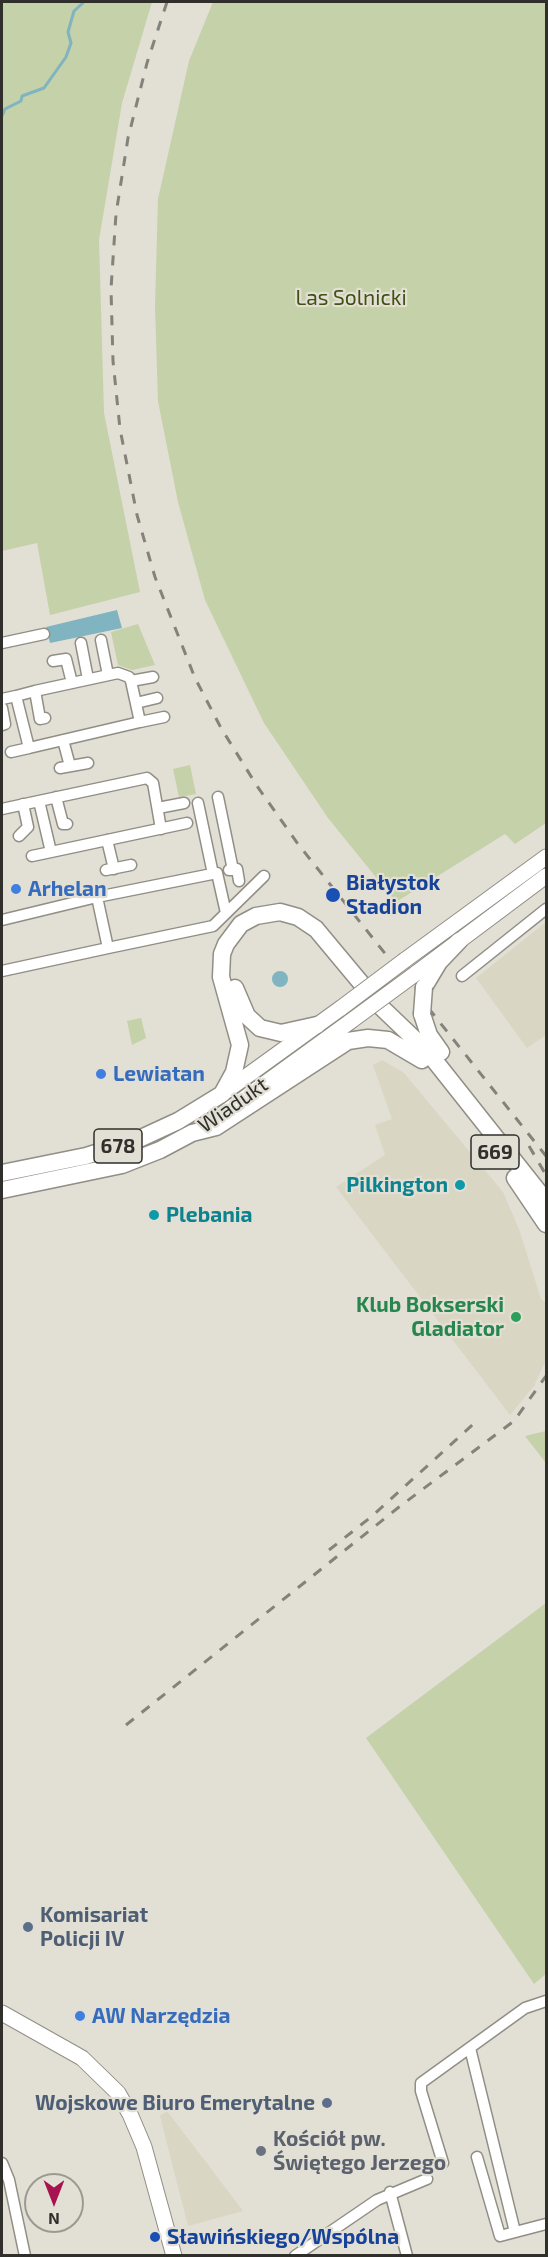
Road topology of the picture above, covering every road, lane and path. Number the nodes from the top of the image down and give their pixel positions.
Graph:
1 (44, 634) dead end
2 (101, 640) dead end
3 (2, 643) edge
4 (81, 643) dead end
5 (53, 662) dead end
6 (108, 675) junction
7 (153, 677) dead end
8 (88, 679) junction
9 (131, 681) junction
10 (72, 683) junction
11 (35, 691) junction
12 (16, 696) junction
13 (157, 698) dead end
14 (2, 699) edge
15 (136, 702) junction
16 (2, 708) edge
17 (164, 717) dead end
18 (45, 718) dead end
19 (140, 722) junction
20 (2, 724) edge
21 (63, 740) junction
22 (29, 748) junction
23 (11, 752) dead end
24 (88, 763) dead end
25 (56, 797) junction
26 (218, 797) dead end
27 (39, 801) junction
28 (184, 803) dead end
29 (198, 803) dead end
30 (23, 804) junction
31 (158, 808) junction
32 (2, 809) edge
33 (187, 823) dead end
34 (67, 824) dead end
35 (161, 829) junction
36 (19, 836) dead end
37 (107, 840) junction
38 (51, 852) junction
39 (32, 856) dead end
40 (546, 857) edge
41 (131, 865) dead end
42 (232, 870) junction
43 (215, 873) junction
44 (264, 876) dead end
45 (546, 876) edge
46 (239, 881) dead end
47 (97, 897) junction
48 (546, 909) edge
49 (226, 913) junction
50 (2, 920) edge
51 (459, 941) junction
52 (108, 948) junction
53 (2, 971) edge
54 (462, 976) dead end
55 (419, 981) junction
56 (317, 1025) junction
57 (422, 1060) junction
58 (222, 1094) junction
59 (192, 1133) junction
60 (2, 1173) edge
61 (2, 1190) edge
62 (546, 1195) edge
63 (546, 1201) edge
64 (546, 1224) edge
65 (546, 2001) edge
66 (2, 2013) edge
67 (470, 2048) junction
68 (477, 2157) dead end
69 (2, 2163) edge
70 (443, 2163) dead end
71 (427, 2179) dead end
72 (390, 2192) junction
73 (546, 2224) edge
74 (515, 2232) junction
75 (25, 2256) edge
76 (174, 2256) edge
77 (295, 2256) edge
78 (407, 2256) edge

1 - 3 street
2 - 6 street
4 - 8 street
5 - 10 street
6 - 8 street
6 - 9 street
7 - 9 street
8 - 10 street
9 - 15 street
10 - 11 street
11 - 12 street
11 - 18 street
12 - 14 street
12 - 22 street
13 - 15 street
15 - 19 street
16 - 20 street
17 - 19 street
19 - 21 street
21 - 22 street
21 - 24 street
22 - 23 street
25 - 27 street
25 - 31 street
25 - 34 street
26 - 42 street
27 - 30 street
27 - 38 street
28 - 31 street
29 - 43 street
30 - 32 street
30 - 36 street
31 - 35 street
33 - 35 street
35 - 37 street
37 - 38 street
37 - 41 street
38 - 39 street
40 - 56 main road, Wiadukt / 678, bridge
42 - 43 street
42 - 46 street
43 - 47 street
43 - 49 street
44 - 49 street
45 - 51 main road, 678
47 - 50 street
47 - 52 street
48 - 54 street
49 - 52 street
51 - 55 main road
51 - 55 main road, Wiadukt / 678
52 - 53 street
55 - 59 main road, Wiadukt / 678, bridge
55 - 62 main road, bridge
56 - 57 main road
56 - 58 main road, Wiadukt / 678
57 - 59 main road
57 - 64 main road, 669
58 - 60 main road, Wiadukt / 678
58 - 63 main road
59 - 61 main road, Wiadukt / 678
65 - 67 street
66 - 76 main road
67 - 70 street
67 - 74 street
68 - 74 street
69 - 75 street
71 - 72 street
72 - 77 street
72 - 78 street
73 - 74 street

